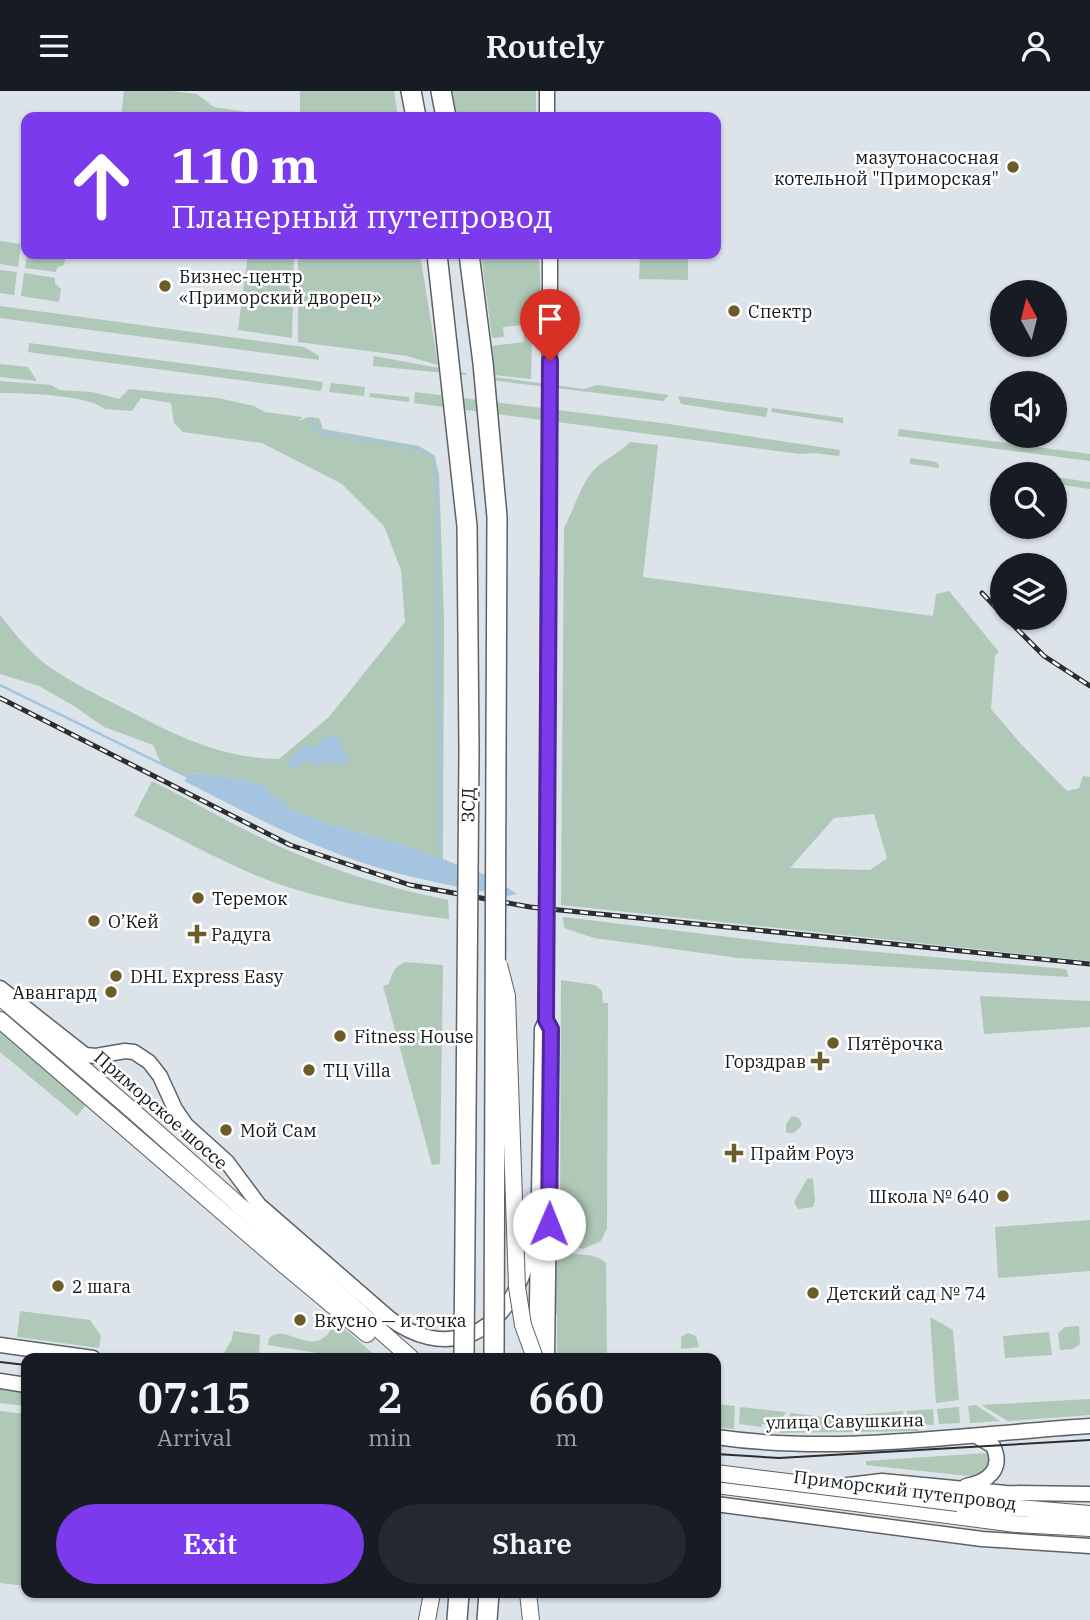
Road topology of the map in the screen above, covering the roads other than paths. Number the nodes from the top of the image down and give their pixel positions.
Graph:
1 (411, 91) edge
2 (441, 91) edge
3 (547, 91) edge
4 (415, 112) edge
5 (445, 112) edge
6 (547, 112) edge
7 (439, 259) edge
8 (470, 259) edge
9 (550, 259) edge
10 (495, 948) junction
11 (0, 988) edge
12 (0, 997) edge
13 (0, 1020) edge
14 (546, 1085) junction
15 (537, 1224) junction
16 (289, 1259) junction
17 (0, 1345) edge
18 (57, 1353) edge
19 (390, 1353) edge
20 (405, 1353) edge
21 (464, 1353) edge
22 (494, 1353) edge
23 (534, 1353) edge
24 (536, 1353) edge
25 (547, 1353) edge
26 (0, 1381) edge
27 (21, 1384) edge
28 (1090, 1426) edge
29 (976, 1436) junction
30 (721, 1438) edge
31 (721, 1476) edge
32 (721, 1476) edge
33 (721, 1488) edge
34 (951, 1489) junction
35 (1090, 1494) edge
36 (721, 1505) edge
37 (1090, 1514) edge
38 (1090, 1528) edge
39 (1090, 1546) edge
40 (431, 1598) edge
41 (459, 1598) edge
42 (489, 1598) edge
43 (529, 1598) edge
44 (427, 1620) edge
45 (457, 1620) edge
46 (487, 1620) edge
47 (531, 1620) edge

1 - 4 highway
2 - 5 highway
3 - 6 main road
7 - 21 highway, ЗСД, bridge
8 - 10 highway, ЗСД, bridge
9 - 14 main road, bridge
10 - 22 highway, ЗСД, bridge
10 - 23 main road, bridge
11 - 15 main road
12 - 16 main road, Приморское шоссе
13 - 16 main road, Приморское шоссе
14 - 15 main road
14 - 25 main road
15 - 24 main road
16 - 19 main road
16 - 20 main road
17 - 18 main road
26 - 27 main road
28 - 29 main road, улица Савушкина
29 - 30 main road, улица Савушкина
29 - 34 main road
31 - 34 main road
32 - 37 main road, Приморский путепровод, bridge
33 - 38 main road, Приморский путепровод
34 - 35 main road
36 - 39 main road
40 - 44 main road
41 - 45 highway
42 - 46 highway
43 - 47 main road

